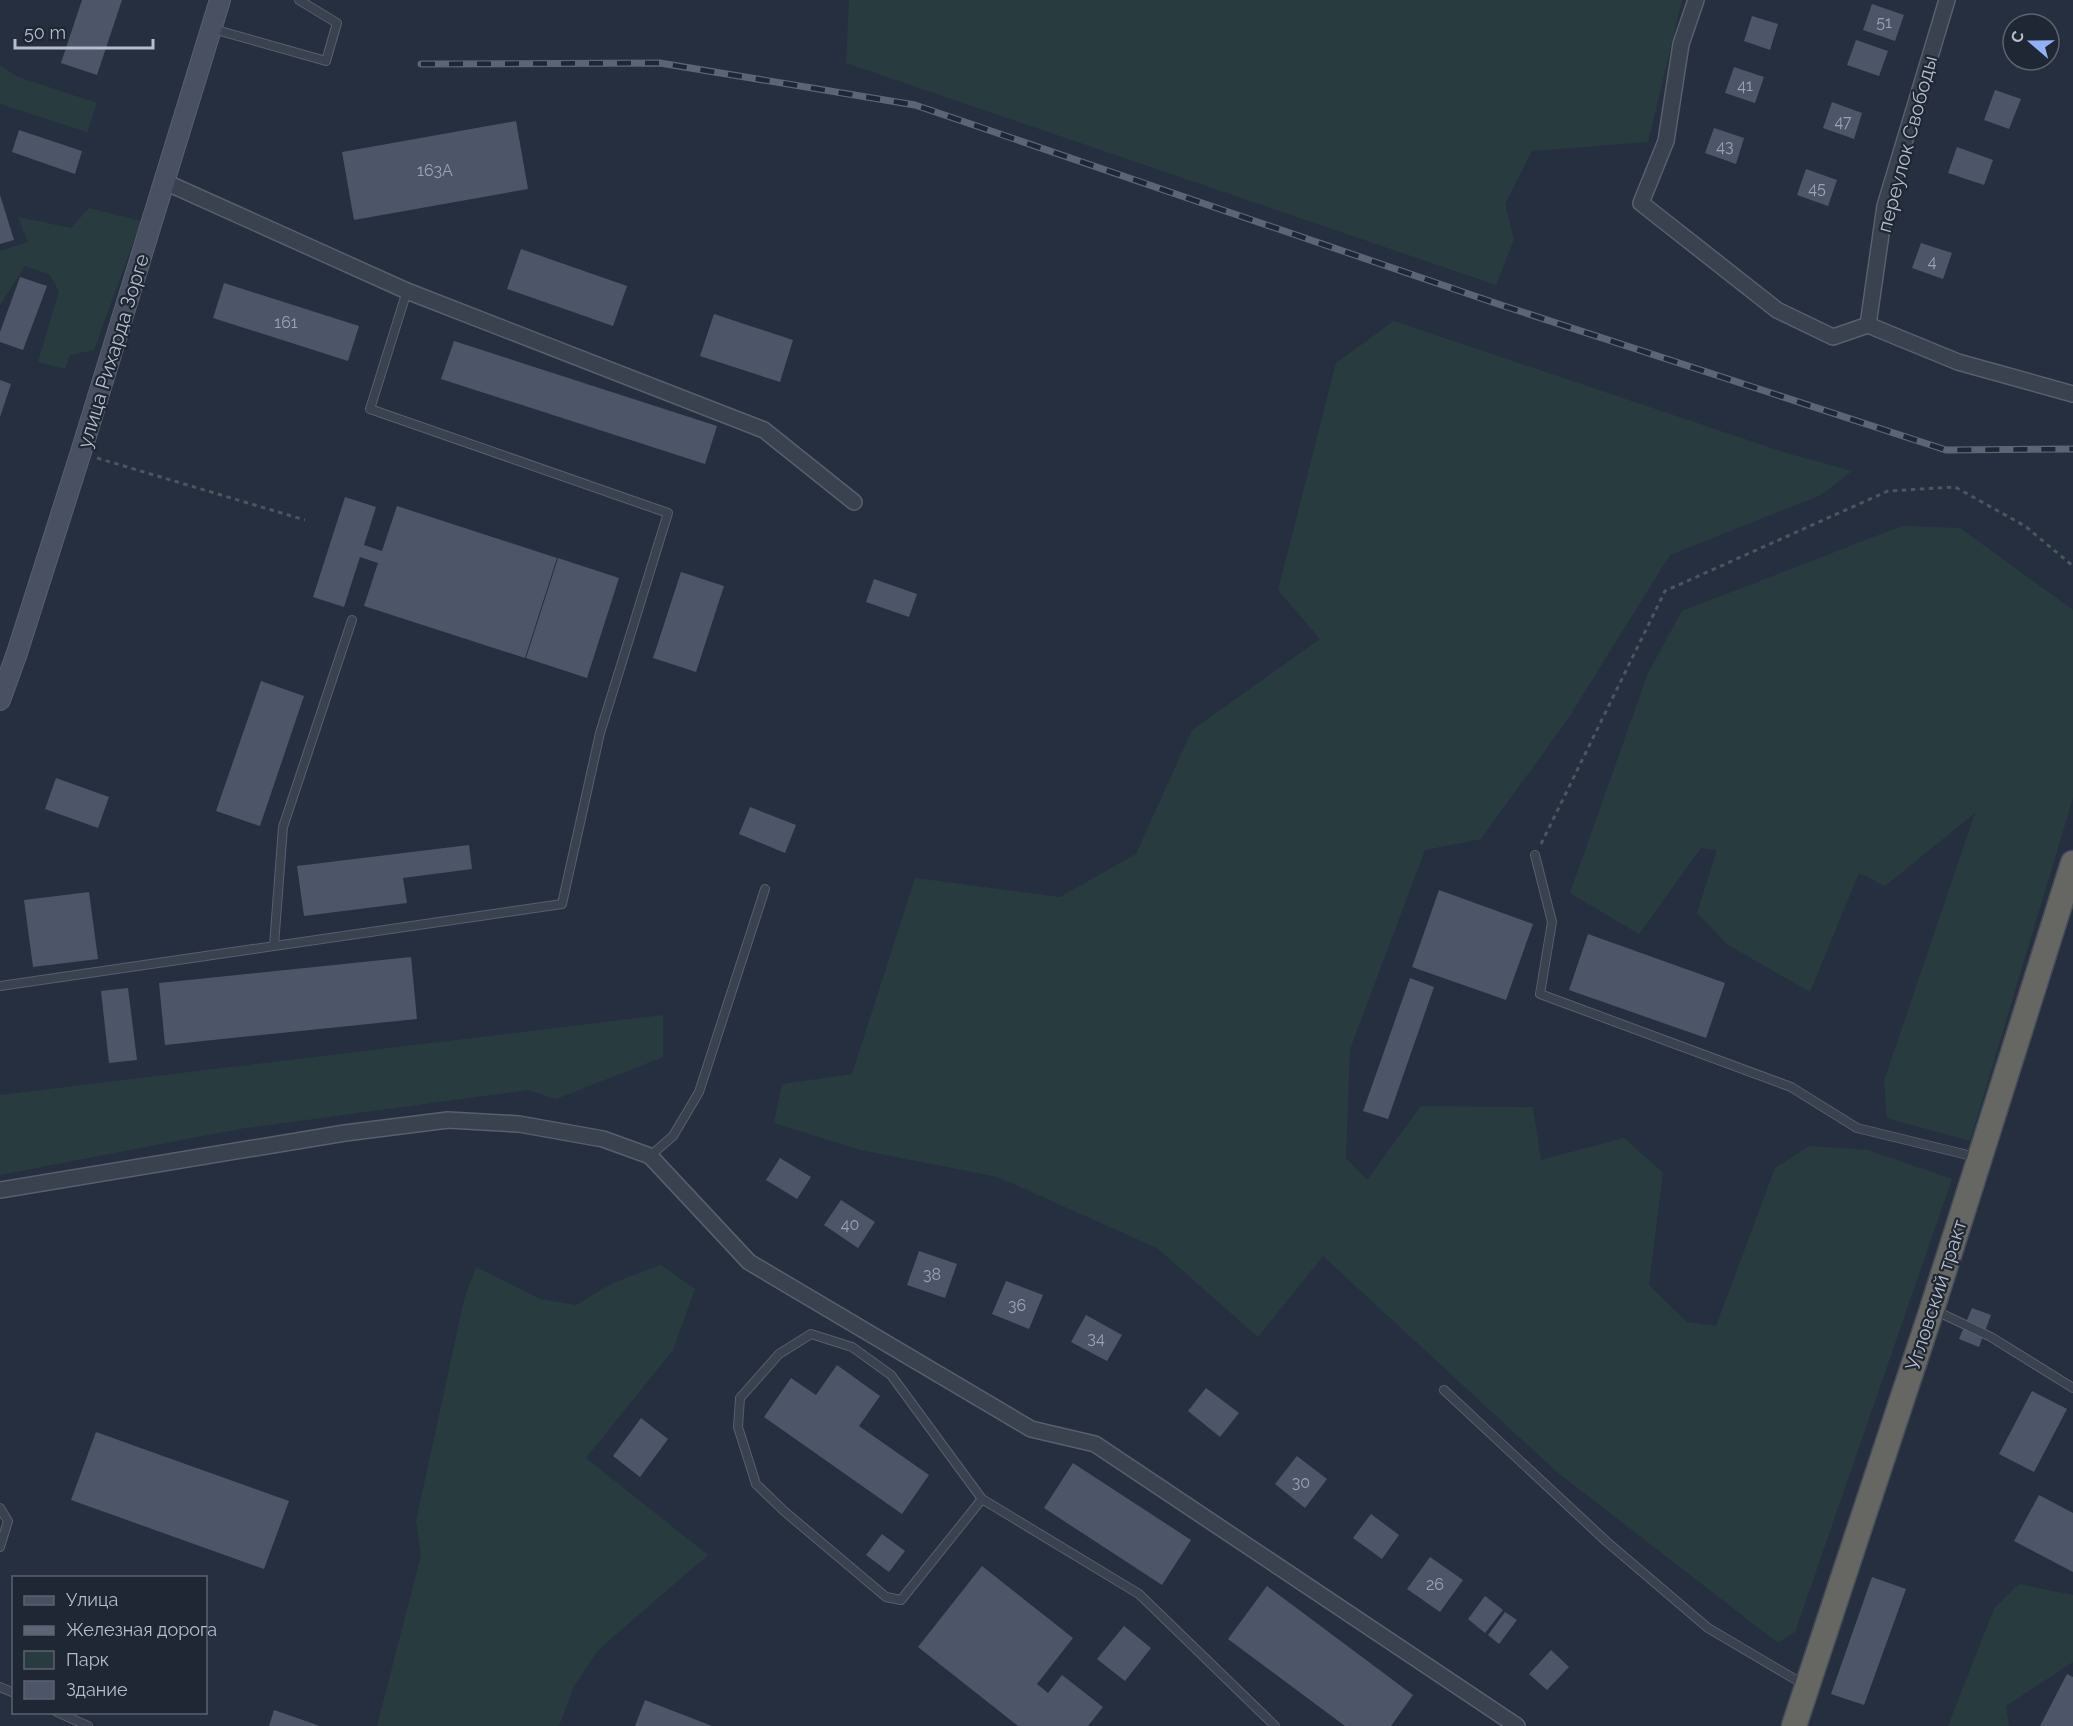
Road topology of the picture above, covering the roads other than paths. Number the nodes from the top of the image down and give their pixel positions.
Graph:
1 (220, 0) edge
2 (299, 0) edge
3 (1696, 0) edge
4 (1947, 0) edge
5 (212, 28) junction
6 (165, 182) junction
7 (407, 291) junction
8 (1868, 325) junction
9 (2073, 394) edge
10 (854, 502) dead end
11 (352, 620) dead end
12 (0, 700) edge
13 (1535, 855) road end
14 (2073, 863) edge
15 (765, 889) dead end
16 (274, 945) junction
17 (0, 986) edge
18 (650, 1156) junction
19 (1980, 1158) junction
20 (0, 1190) edge
21 (1932, 1310) junction
22 (2073, 1388) edge
23 (1444, 1390) dead end
24 (982, 1499) junction
25 (0, 1508) edge
26 (0, 1547) edge
27 (1807, 1686) junction
28 (59, 1714) edge
29 (88, 1726) edge
30 (1275, 1726) edge
31 (1517, 1726) edge
32 (1794, 1726) edge

1 - 5 main road, улица Рихарда Зорге
2 - 5 lane
3 - 8 street
4 - 8 street, переулок Свободы
5 - 6 main road, улица Рихарда Зорге
6 - 7 street
6 - 12 main road, улица Рихарда Зорге
7 - 10 street
7 - 16 lane
8 - 9 street
11 - 16 lane
13 - 19 lane
14 - 19 highway, Угловский тракт
15 - 18 lane
16 - 17 lane
18 - 20 street
18 - 31 street
19 - 21 highway, Угловский тракт
21 - 22 lane
21 - 27 highway, Угловский тракт
23 - 27 lane
24 - 24 lane
24 - 30 lane
25 - 26 lane
27 - 32 highway, Угловский тракт
28 - 29 lane

